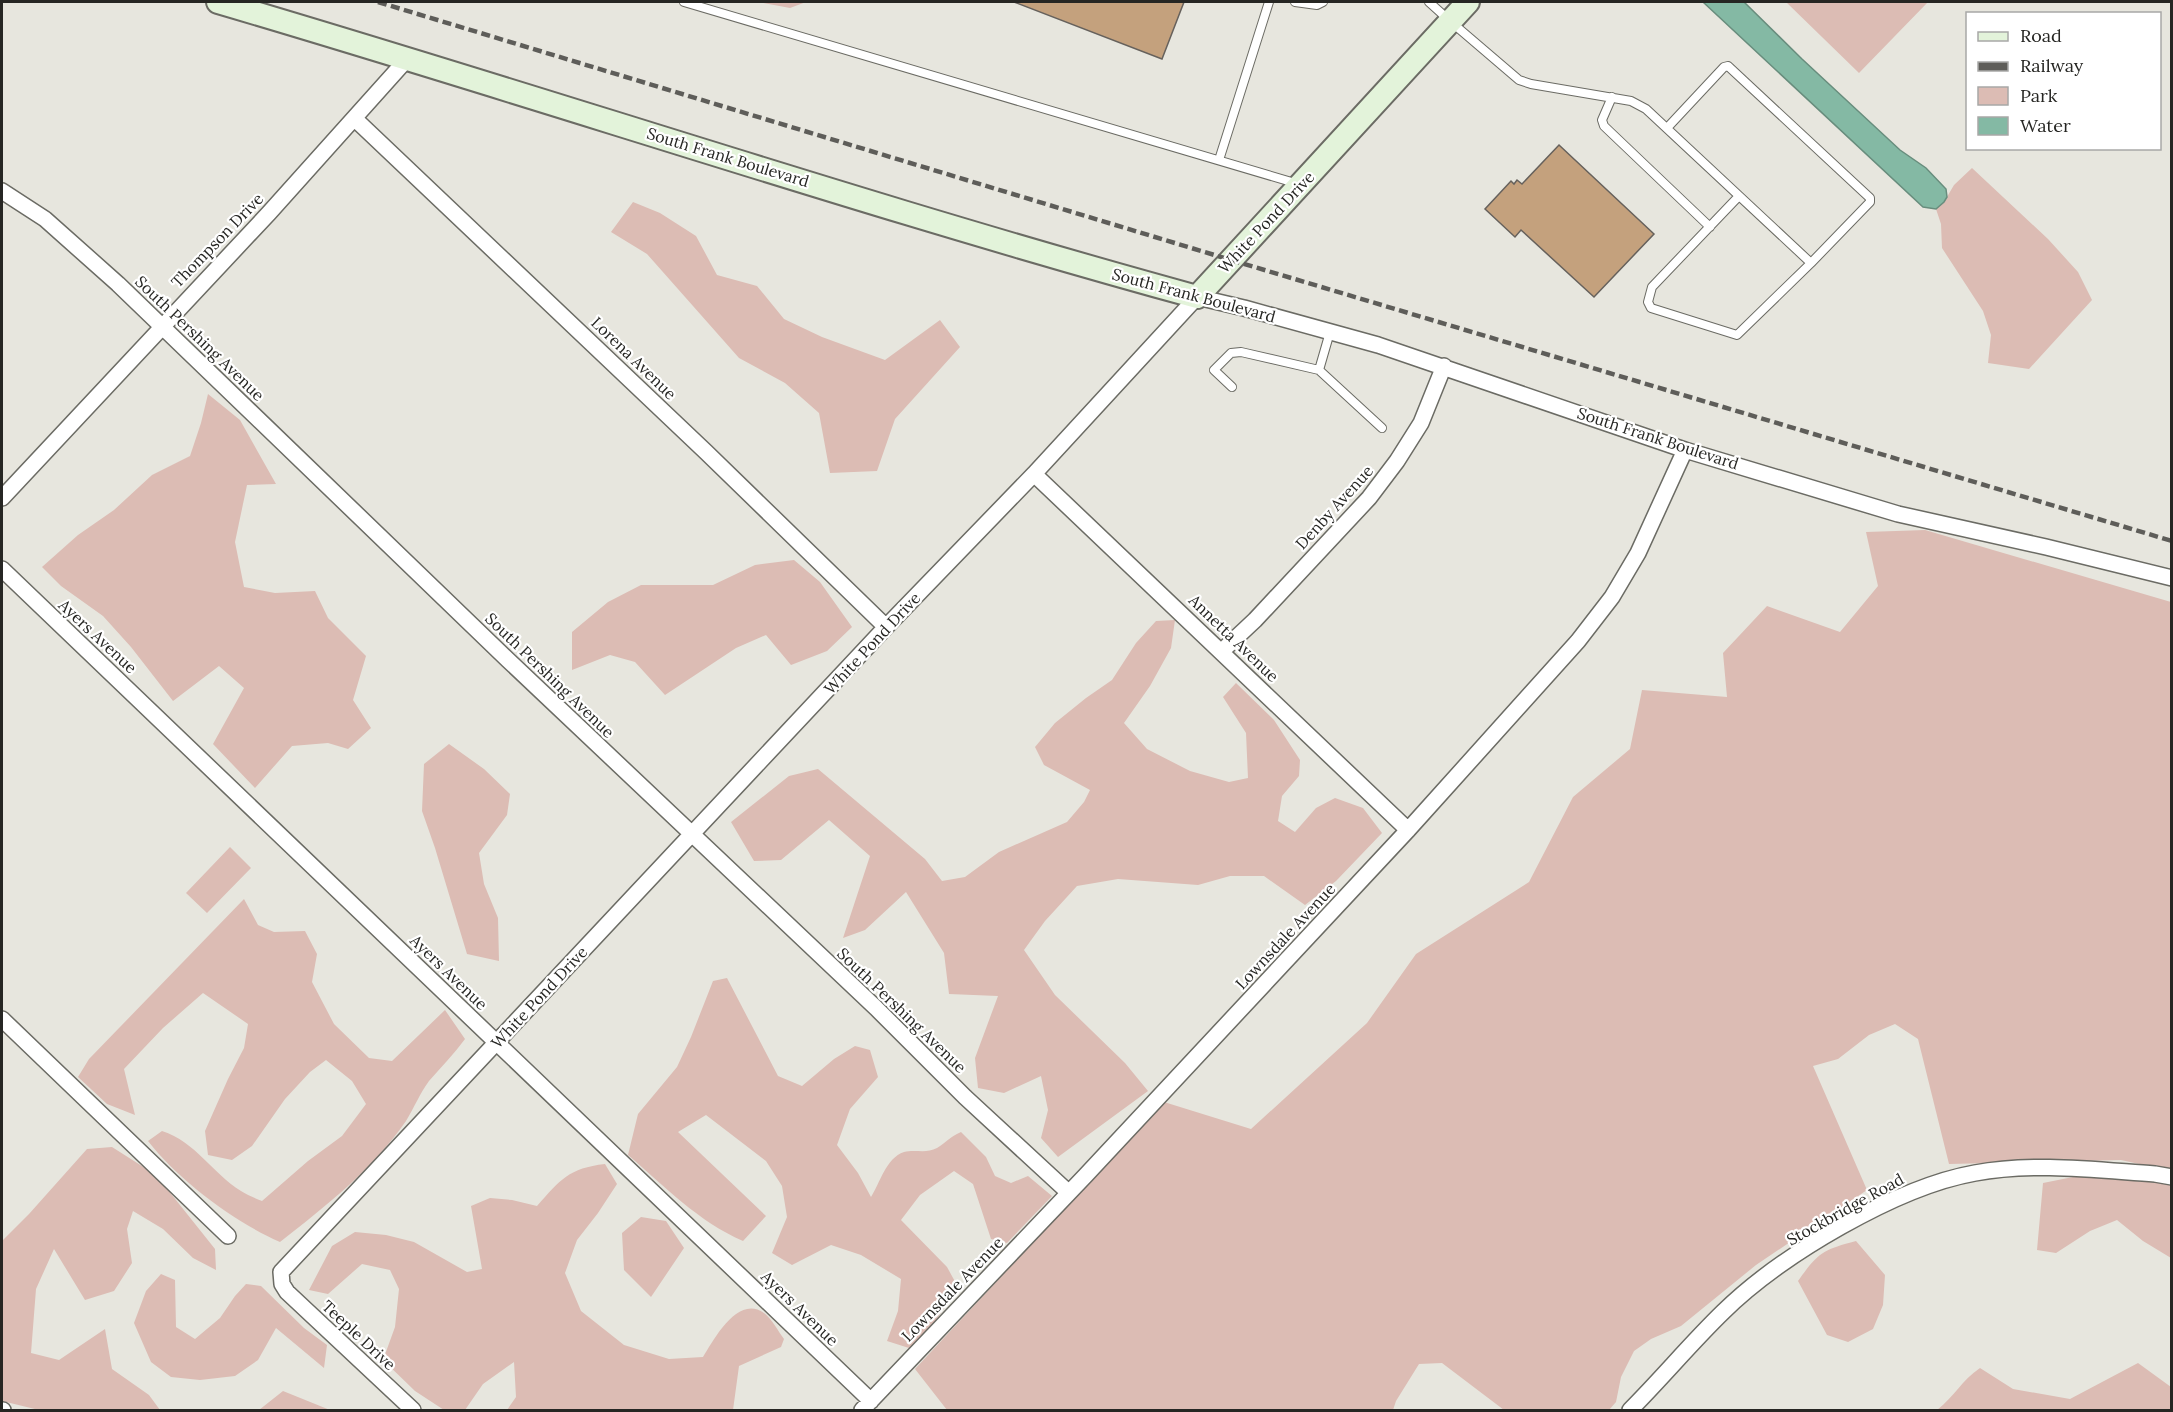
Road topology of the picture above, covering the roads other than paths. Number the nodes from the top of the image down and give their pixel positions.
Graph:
1 (218, 2) edge
2 (684, 2) edge
3 (1269, 2) edge
4 (1295, 2) edge
5 (1323, 2) edge
6 (1429, 2) edge
7 (1468, 2) edge
8 (1450, 21) junction
9 (408, 58) junction
10 (1612, 97) junction
11 (355, 119) junction
12 (1667, 128) junction
13 (1219, 160) junction
14 (1300, 185) junction
15 (2, 191) edge
16 (1739, 196) junction
17 (1710, 227) junction
18 (1811, 263) junction
19 (1197, 297) junction
20 (161, 326) junction
21 (1330, 332) junction
22 (1444, 366) junction
23 (1319, 370) junction
24 (1232, 387) dead end
25 (1382, 428) dead end
26 (1685, 450) junction
27 (1034, 474) junction
28 (2, 498) edge
29 (2, 569) edge
30 (2172, 578) edge
31 (886, 627) junction
32 (1222, 651) junction
33 (1408, 830) junction
34 (692, 835) junction
35 (2, 1019) edge
36 (496, 1042) junction
37 (2172, 1177) edge
38 (1068, 1192) junction
39 (228, 1236) dead end
40 (282, 1284) joint
41 (866, 1406) edge
42 (1637, 1408) edge
43 (413, 1410) edge

1 - 9 street, South Frank Boulevard
2 - 13 lane
3 - 13 lane
4 - 5 lane
6 - 8 lane
7 - 8 street, White Pond Drive
8 - 10 lane
8 - 14 street, White Pond Drive
9 - 11 street, Thompson Drive
9 - 19 street, South Frank Boulevard
10 - 12 lane
10 - 17 lane
11 - 20 street, Thompson Drive
11 - 31 street, Lorena Avenue
12 - 16 lane
12 - 18 lane
13 - 14 lane
14 - 19 street, White Pond Drive
15 - 20 street, South Pershing Avenue
16 - 17 lane
16 - 18 lane
17 - 18 lane
19 - 21 street, South Frank Boulevard
19 - 27 street, White Pond Drive
20 - 28 street, Thompson Drive
20 - 34 street, South Pershing Avenue
21 - 22 street, South Frank Boulevard
21 - 23 lane
22 - 26 street, South Frank Boulevard
22 - 32 street, Denby Avenue
23 - 24 lane
23 - 25 lane
26 - 30 street, South Frank Boulevard
26 - 33 street, Lownsdale Avenue
27 - 31 street, White Pond Drive
27 - 32 street, Annetta Avenue
29 - 36 street, Ayers Avenue
31 - 34 street, White Pond Drive
32 - 33 street, Annetta Avenue
33 - 38 street, Lownsdale Avenue
34 - 36 street, White Pond Drive
34 - 38 street, South Pershing Avenue
35 - 39 street
36 - 40 street, White Pond Drive
36 - 41 street, Ayers Avenue
37 - 42 street, Stockbridge Road
38 - 41 street, Lownsdale Avenue
40 - 43 street, Teeple Drive

